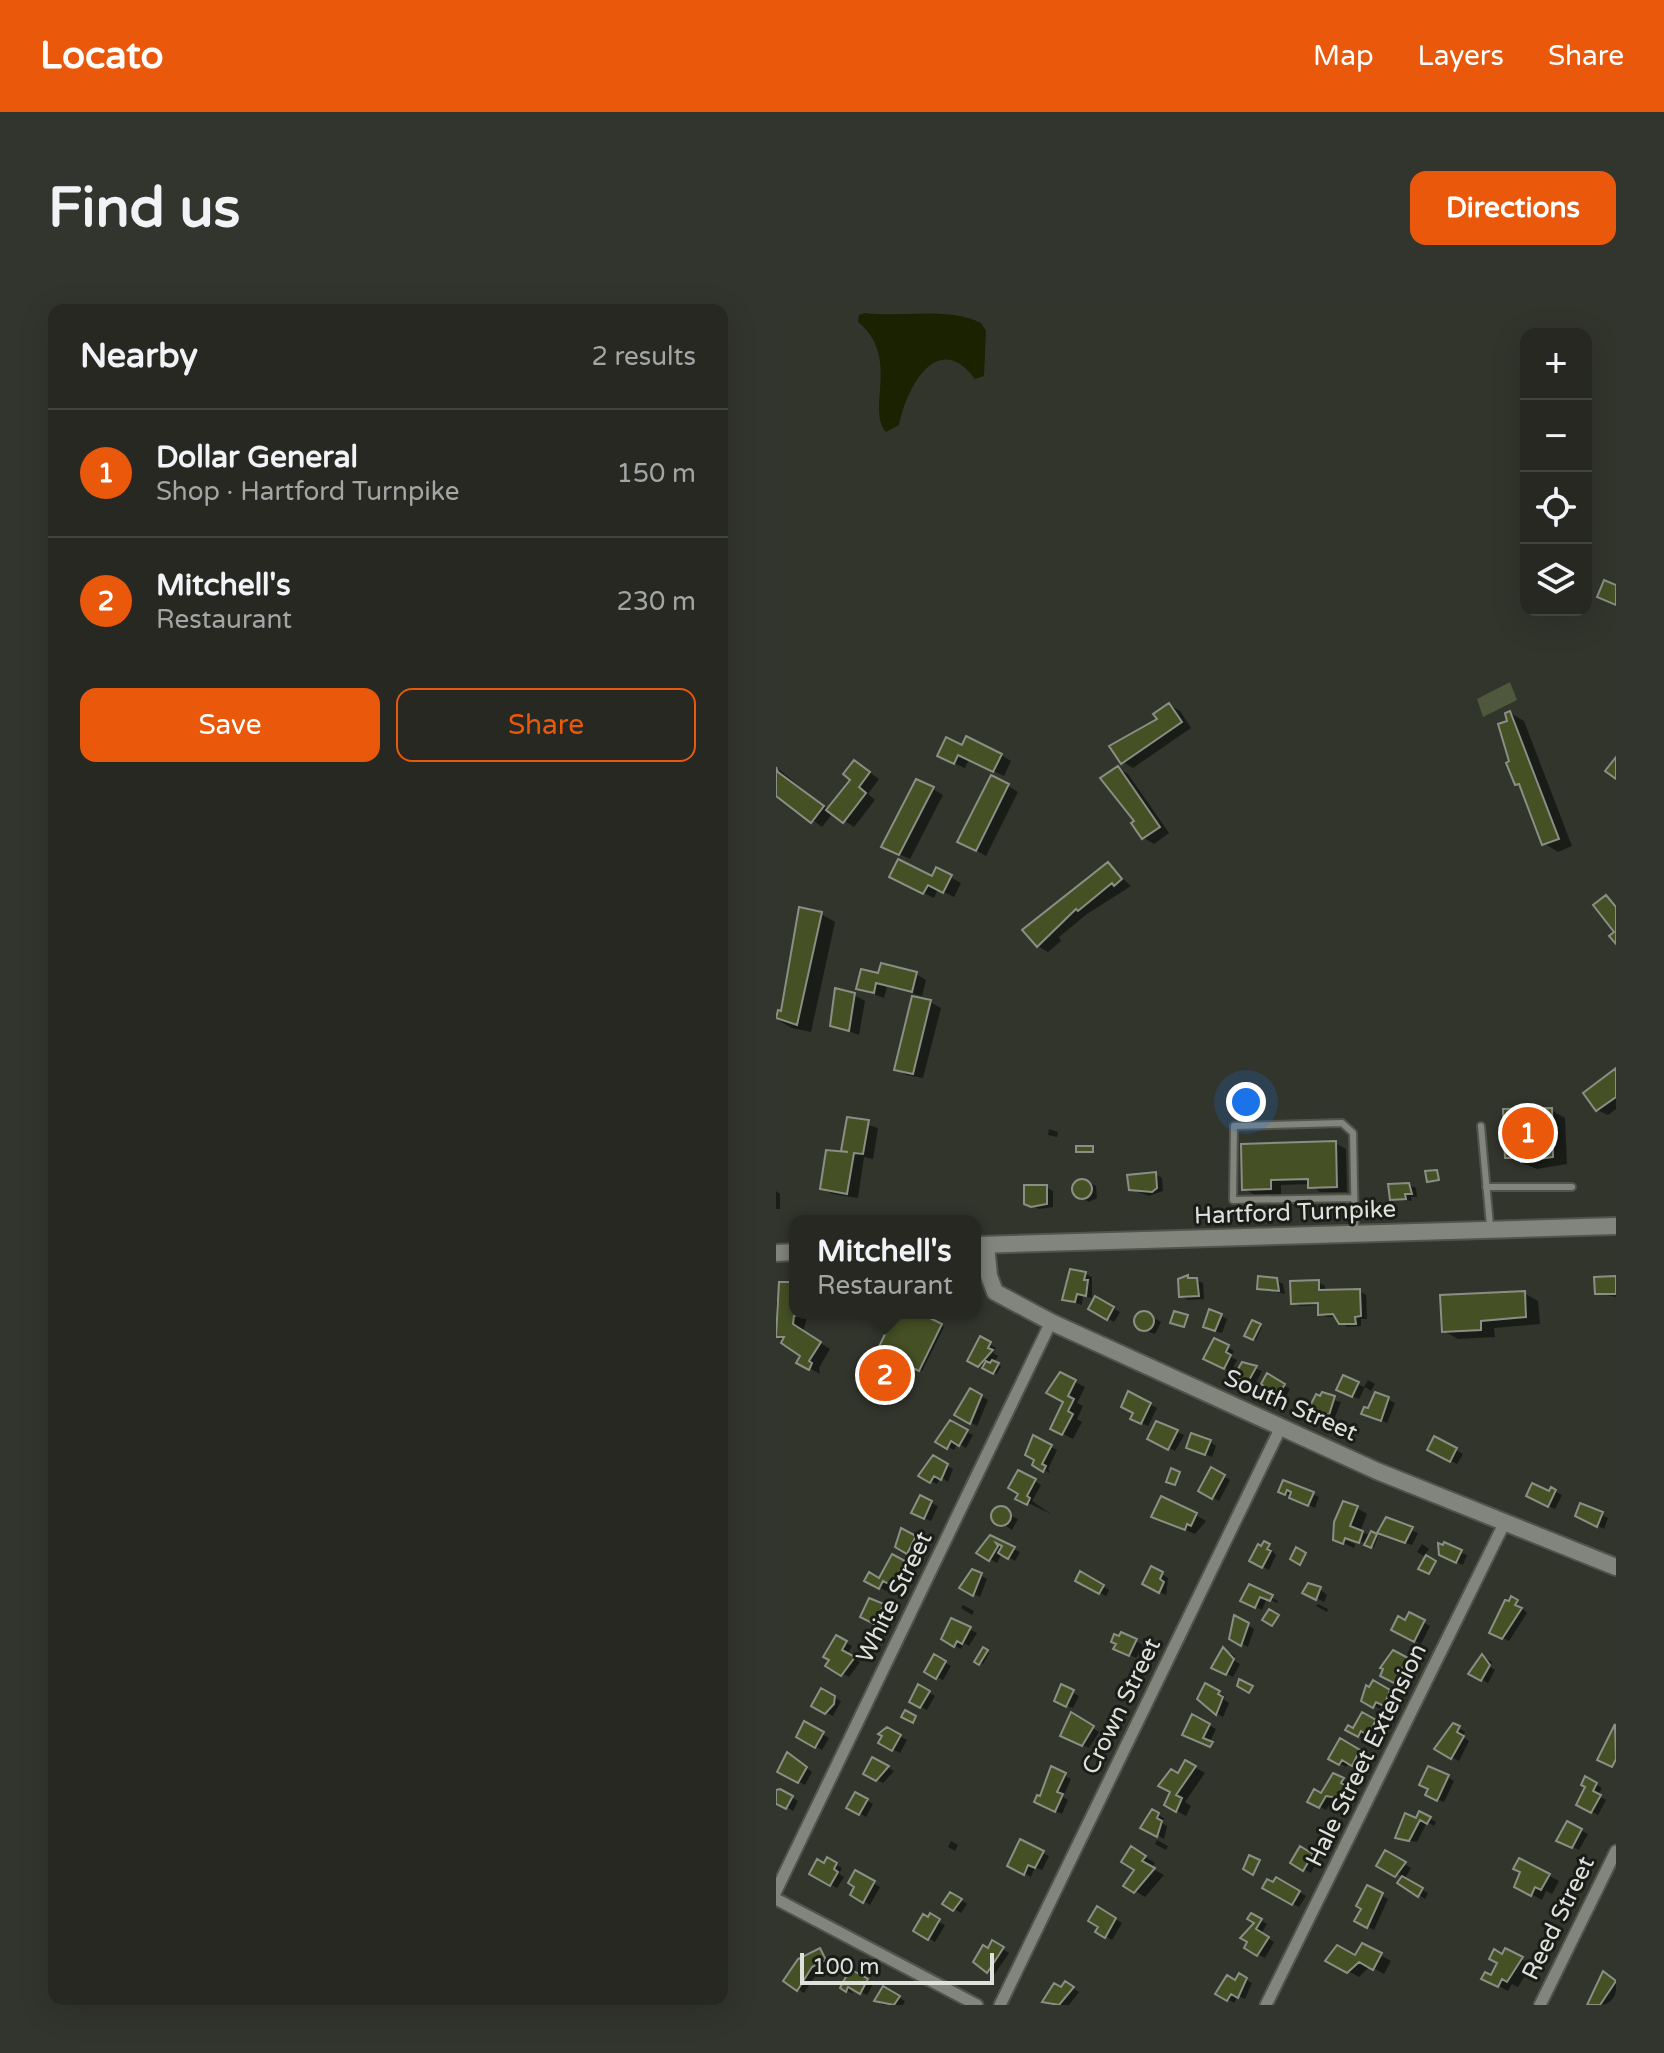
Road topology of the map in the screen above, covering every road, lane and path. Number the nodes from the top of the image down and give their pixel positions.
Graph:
1 (1481, 1126) dead end
2 (1486, 1187) junction
3 (1572, 1187) dead end
4 (1354, 1198) junction
5 (1616, 1226) edge
6 (1491, 1230) junction
7 (1356, 1234) junction
8 (981, 1245) edge
9 (981, 1248) edge
10 (1051, 1322) junction
11 (1281, 1427) junction
12 (1504, 1524) junction
13 (1616, 1567) edge
14 (1616, 1851) edge
15 (776, 1891) edge
16 (776, 1899) edge
17 (977, 2005) edge
18 (1000, 2005) edge
19 (1266, 2005) edge
20 (1540, 2005) edge

1 - 2 lane
2 - 3 lane
2 - 6 lane
4 - 4 lane
4 - 7 lane
5 - 6 street, Hartford Turnpike
6 - 7 street, Hartford Turnpike
7 - 8 street, Hartford Turnpike
9 - 10 street, South Street
10 - 11 street, South Street
10 - 15 street, White Street
11 - 12 street, South Street
11 - 18 street, Crown Street
12 - 13 street, South Street
12 - 19 street, Hale Street Extension
14 - 20 street, Reed Street
16 - 17 street

